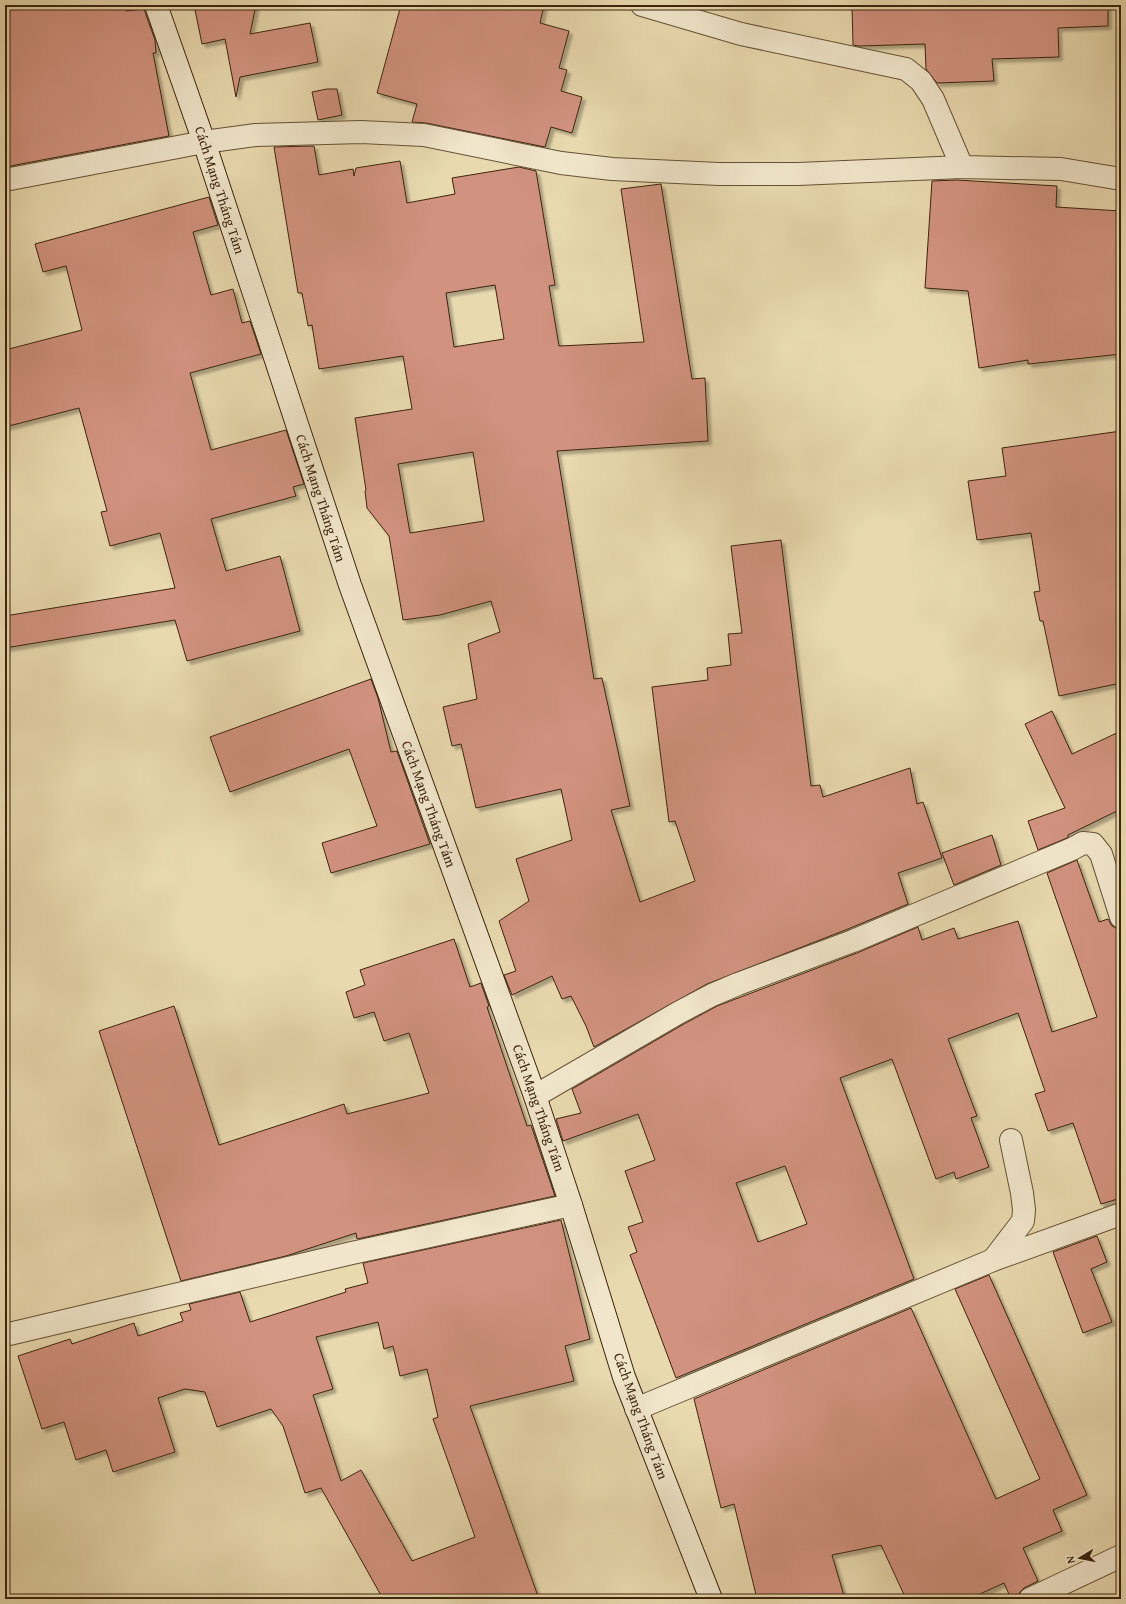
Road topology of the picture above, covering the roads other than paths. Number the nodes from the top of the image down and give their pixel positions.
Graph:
1 (156, 5) edge
2 (642, 5) edge
3 (204, 142) junction
4 (962, 167) junction
5 (1121, 179) edge
6 (5, 180) edge
7 (1121, 917) edge
8 (535, 1096) junction
9 (1011, 1140) dead end
10 (572, 1204) junction
11 (1121, 1214) edge
12 (993, 1260) junction
13 (5, 1335) edge
14 (636, 1409) junction
15 (1121, 1556) edge
16 (711, 1599) edge
17 (1030, 1599) edge

1 - 3 street, Cách Mạng Tháng Tám
2 - 4 street
3 - 4 street
3 - 6 street
3 - 8 street, Cách Mạng Tháng Tám
4 - 5 street
7 - 8 street
8 - 10 street, Cách Mạng Tháng Tám
9 - 12 street
10 - 13 street
10 - 14 street, Cách Mạng Tháng Tám
11 - 12 street
12 - 14 street
14 - 16 street, Cách Mạng Tháng Tám
15 - 17 street

